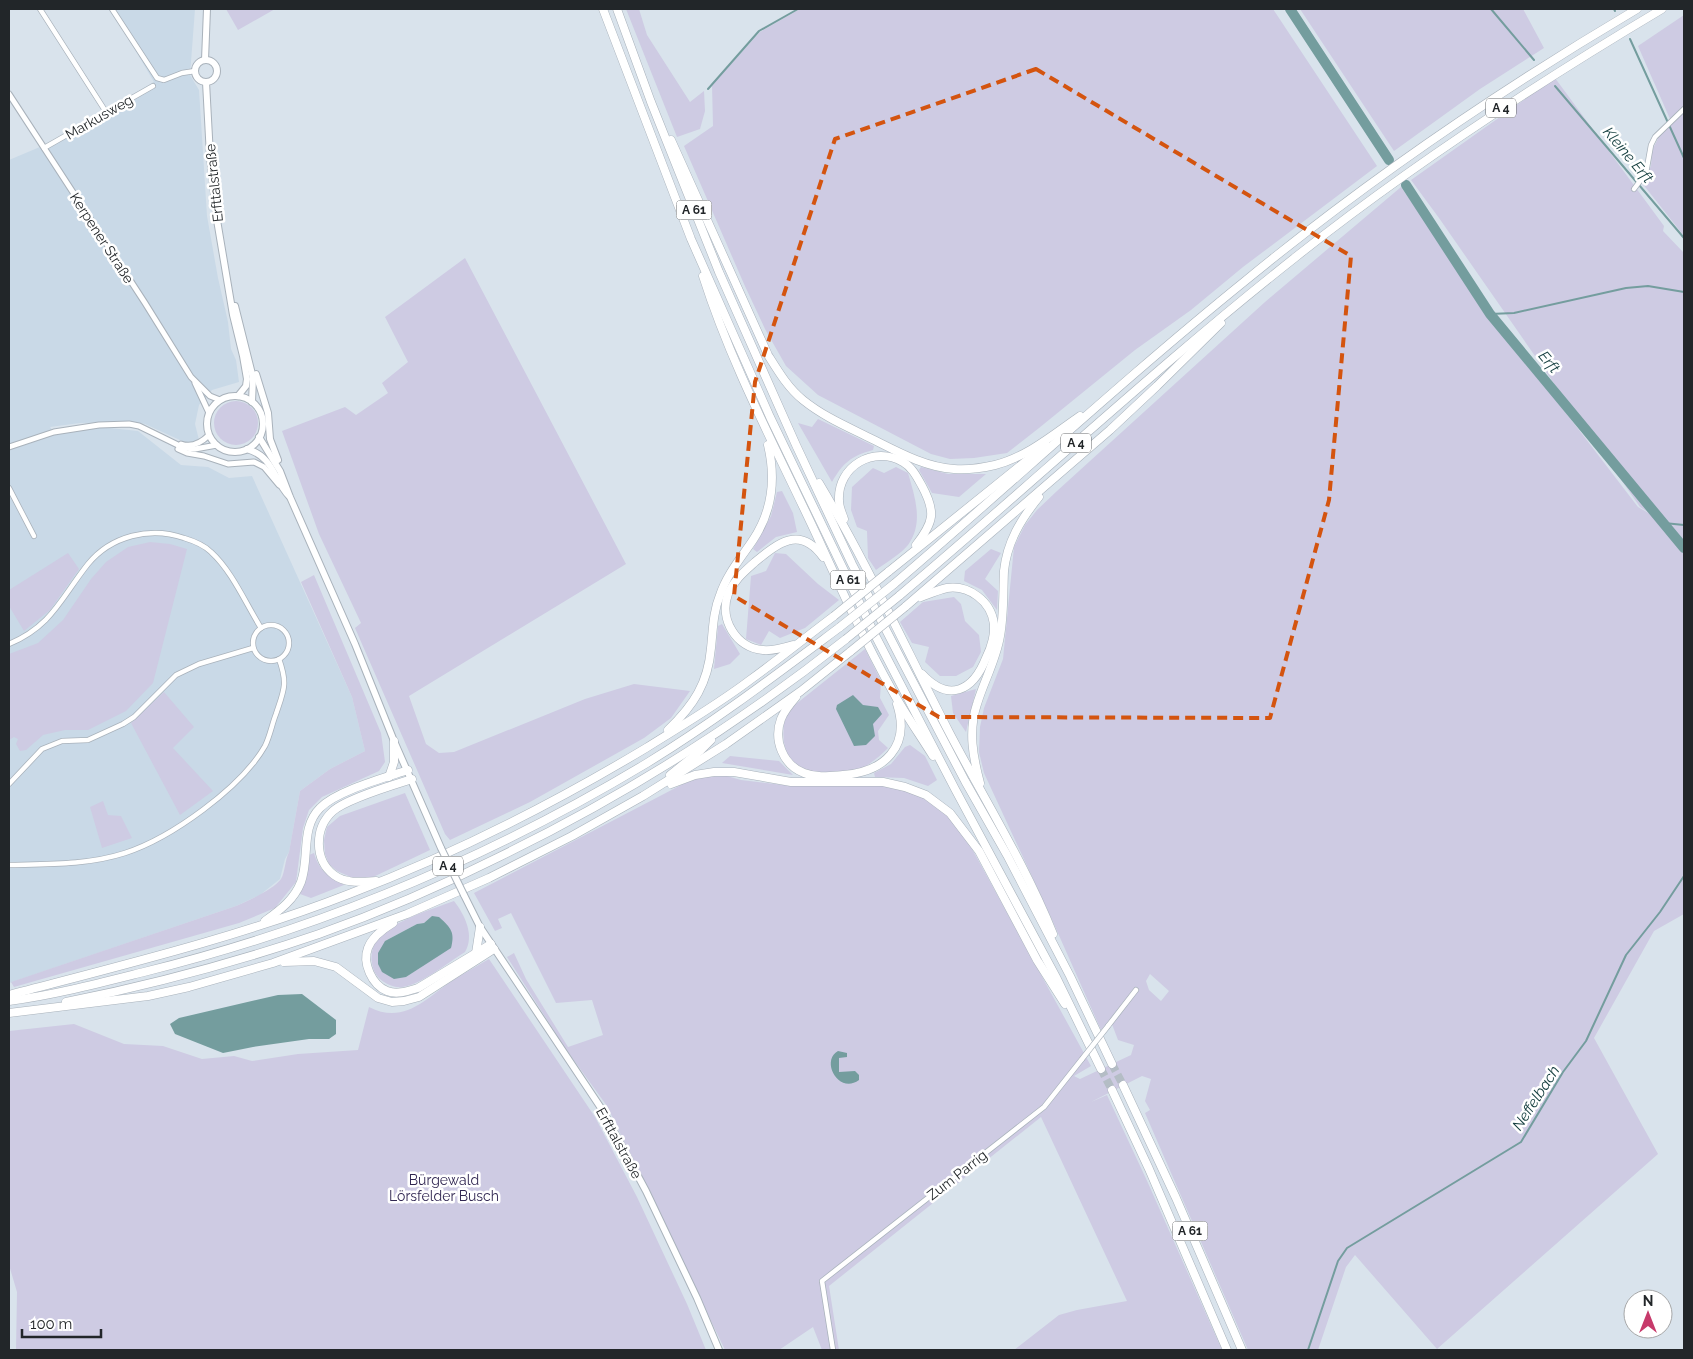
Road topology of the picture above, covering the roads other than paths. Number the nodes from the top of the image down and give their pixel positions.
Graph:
1 (40, 9) edge
2 (112, 9) edge
3 (207, 9) edge
4 (603, 9) edge
5 (617, 9) edge
6 (1637, 9) edge
7 (1662, 9) edge
8 (205, 60) junction
9 (195, 71) junction
10 (206, 82) junction
11 (154, 86) dead end
12 (9, 94) edge
13 (652, 102) junction
14 (1684, 109) edge
15 (106, 112) junction
16 (44, 148) junction
17 (1635, 187) dead end
18 (691, 239) junction
19 (228, 283) junction
20 (1252, 291) junction
21 (251, 365) junction
22 (195, 383) junction
23 (238, 396) junction
24 (220, 400) junction
25 (252, 402) junction
26 (1101, 403) junction
27 (209, 413) junction
28 (1080, 416) junction
29 (765, 431) junction
30 (209, 435) junction
31 (259, 437) junction
32 (164, 438) junction
33 (217, 445) junction
34 (796, 445) junction
35 (9, 446) edge
36 (247, 449) junction
37 (280, 471) junction
38 (1054, 479) junction
39 (9, 488) edge
40 (284, 491) junction
41 (290, 497) junction
42 (847, 531) junction
43 (34, 536) dead end
44 (910, 554) junction
45 (831, 569) junction
46 (913, 601) junction
47 (261, 628) junction
48 (799, 643) junction
49 (9, 644) edge
50 (253, 648) junction
51 (278, 659) junction
52 (916, 667) junction
53 (801, 691) junction
54 (893, 692) junction
55 (721, 730) junction
56 (394, 741) junction
57 (656, 741) junction
58 (408, 770) junction
59 (389, 777) junction
60 (412, 779) junction
61 (9, 784) edge
62 (955, 788) junction
63 (983, 792) junction
64 (643, 796) junction
65 (9, 865) edge
66 (390, 878) junction
67 (407, 914) junction
68 (257, 926) junction
69 (480, 927) junction
70 (492, 946) junction
71 (476, 953) junction
72 (272, 963) junction
73 (1070, 976) junction
74 (1136, 990) dead end
75 (9, 995) edge
76 (9, 1002) edge
77 (12, 1013) edge
78 (1089, 1045) junction
79 (1112, 1064) tunnel mouth
80 (1102, 1069) tunnel mouth
81 (1122, 1085) tunnel mouth
82 (1112, 1090) tunnel mouth
83 (719, 1350) edge
84 (833, 1350) edge
85 (1227, 1350) edge
86 (1242, 1350) edge

1 - 15 street
2 - 9 street
3 - 8 main road
4 - 18 highway, A 61
5 - 13 highway, A 61
6 - 26 highway, A 4
7 - 20 highway, A 4
8 - 9 main road
8 - 10 main road
9 - 10 main road
10 - 19 main road, Erfttalstraße
11 - 15 street, Markusweg
12 - 16 street, Kerpener Straße
13 - 28 highway
13 - 34 highway, A 61
14 - 17 street
15 - 16 street, Markusweg
16 - 22 street, Kerpener Straße
18 - 29 highway
18 - 62 highway, A 61
19 - 21 main road
19 - 23 main road
20 - 38 highway
20 - 55 highway, A 4, bridge
21 - 25 main road
21 - 37 main road
22 - 24 street, Kerpener Straße
22 - 27 street, Kerpener Straße
23 - 24 main road
23 - 25 main road
24 - 27 main road
25 - 31 main road
26 - 28 highway
26 - 76 highway, A 4, bridge
27 - 30 main road
28 - 44 highway
29 - 45 highway
29 - 57 highway
30 - 32 street
30 - 33 main road
31 - 36 main road
31 - 37 main road
32 - 33 street
32 - 35 street
32 - 40 street
33 - 36 main road
34 - 42 highway
34 - 73 highway, A 61
36 - 40 main road
37 - 41 main road, Erfttalstraße
38 - 46 highway
38 - 63 highway
39 - 43 street
40 - 41 main road
41 - 56 main road, Erfttalstraße
42 - 44 highway
42 - 52 highway
44 - 48 highway, bridge
45 - 48 highway
45 - 54 highway
46 - 52 highway
46 - 53 highway, bridge
47 - 49 street
47 - 50 street
47 - 51 street
48 - 57 highway
50 - 51 street
50 - 61 street
51 - 65 street
52 - 63 highway
53 - 54 highway
53 - 64 highway
54 - 62 highway
55 - 64 highway
55 - 77 highway, A 4
56 - 58 main road, Erfttalstraße
56 - 59 highway
57 - 66 highway
58 - 59 highway
58 - 60 main road, Erfttalstraße
59 - 68 highway
60 - 66 highway
60 - 69 main road, Erfttalstraße, bridge
62 - 78 highway, A 61
63 - 73 highway
64 - 67 highway
64 - 78 highway
66 - 68 highway
67 - 71 highway
67 - 72 highway
68 - 75 highway
69 - 70 main road, Erfttalstraße
69 - 71 highway
70 - 71 highway
70 - 72 highway
70 - 83 main road, Erfttalstraße
72 - 77 highway
73 - 79 highway, A 61
74 - 84 street, Zum Parrig, bridge
78 - 80 highway, A 61
81 - 86 highway, A 61
82 - 85 highway, A 61

